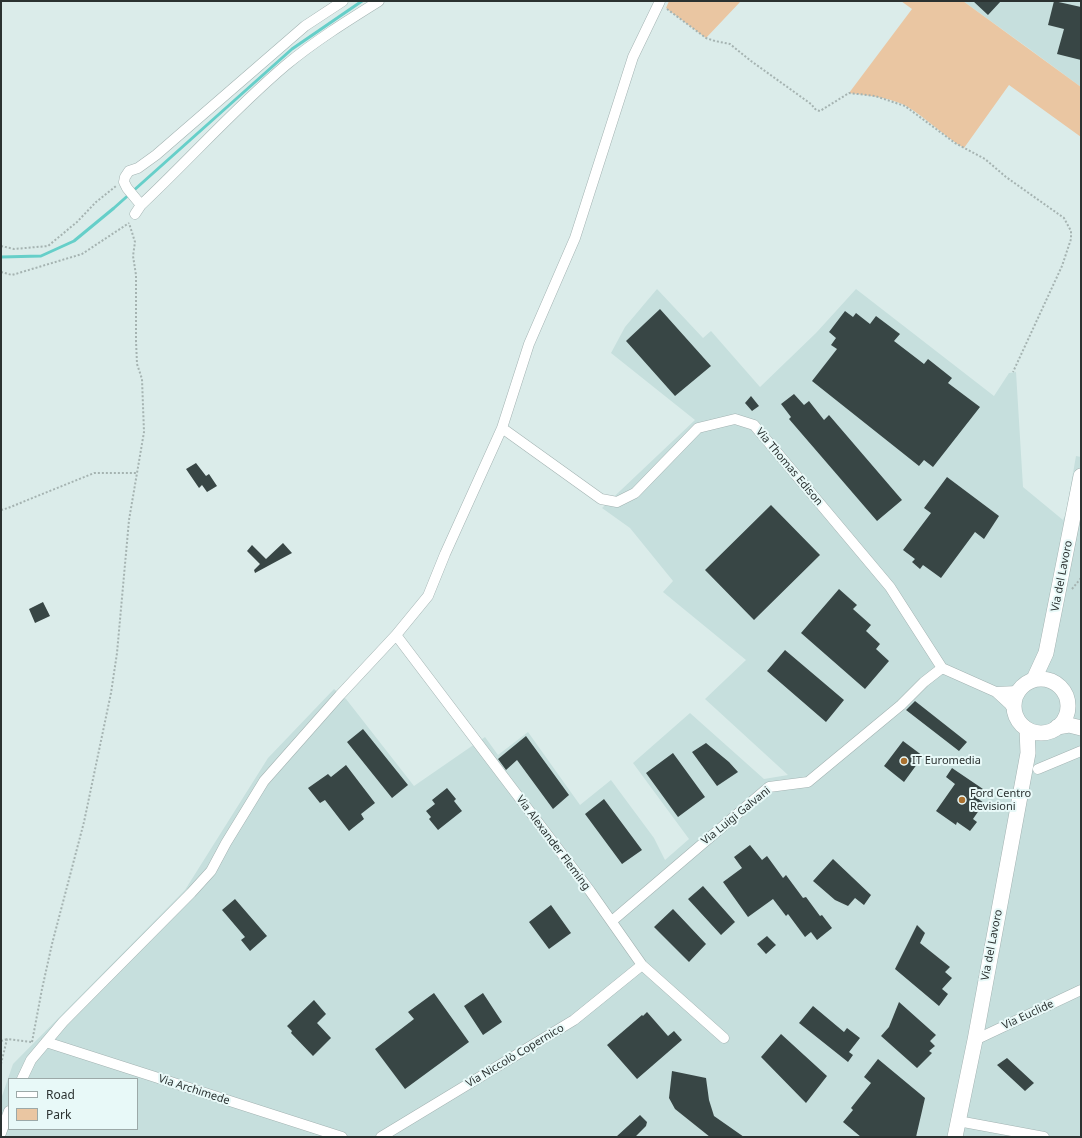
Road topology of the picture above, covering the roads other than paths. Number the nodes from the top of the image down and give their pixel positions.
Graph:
1 (343, 1) edge
2 (379, 1) edge
3 (660, 2) edge
4 (140, 203) junction
5 (135, 214) road end
6 (502, 428) junction
7 (1081, 476) edge
8 (396, 635) junction
9 (1046, 653) junction
10 (942, 668) junction
11 (1034, 679) junction
12 (1055, 682) junction
13 (1018, 691) junction
14 (996, 692) junction
15 (1067, 699) junction
16 (1015, 712) junction
17 (1081, 719) edge
18 (1057, 727) junction
19 (1081, 728) edge
20 (1027, 729) junction
21 (1042, 732) junction
22 (1081, 750) edge
23 (1028, 753) junction
24 (1038, 769) dead end
25 (612, 921) junction
26 (642, 965) junction
27 (1081, 990) edge
28 (724, 1038) dead end
29 (975, 1040) junction
30 (46, 1042) junction
31 (22, 1078) edge
32 (8, 1114) edge
33 (958, 1121) junction
34 (1, 1133) edge
35 (324, 1135) edge
36 (342, 1137) edge
37 (381, 1137) edge
38 (955, 1137) edge
39 (1044, 1137) edge

1 - 4 street
2 - 4 street
3 - 6 street
4 - 5 street
6 - 8 street
6 - 10 street, Via Thomas Edison
7 - 9 main road, Via del Lavoro
8 - 25 street, Via Alexander Fleming
8 - 30 street
9 - 11 main road
9 - 12 main road
10 - 14 street
10 - 25 street, Via Luigi Galvani
11 - 12 main road
11 - 13 main road
12 - 15 main road
13 - 14 street
13 - 16 main road
14 - 16 street
15 - 17 main road
15 - 18 main road
16 - 20 main road
18 - 19 main road
18 - 21 main road
20 - 21 main road
20 - 23 main road
21 - 23 main road
22 - 24 street
23 - 29 main road, Via del Lavoro
25 - 26 street, Via Alexander Fleming
26 - 28 street, Via Alexander Fleming
26 - 37 street, Via Niccolò Copernico
27 - 29 street, Via Euclide
29 - 33 main road, Via del Lavoro
30 - 31 street
30 - 35 street, Via Archimede
32 - 34 street
33 - 38 main road, Via del Lavoro
33 - 39 street
35 - 36 street, Via Archimede

